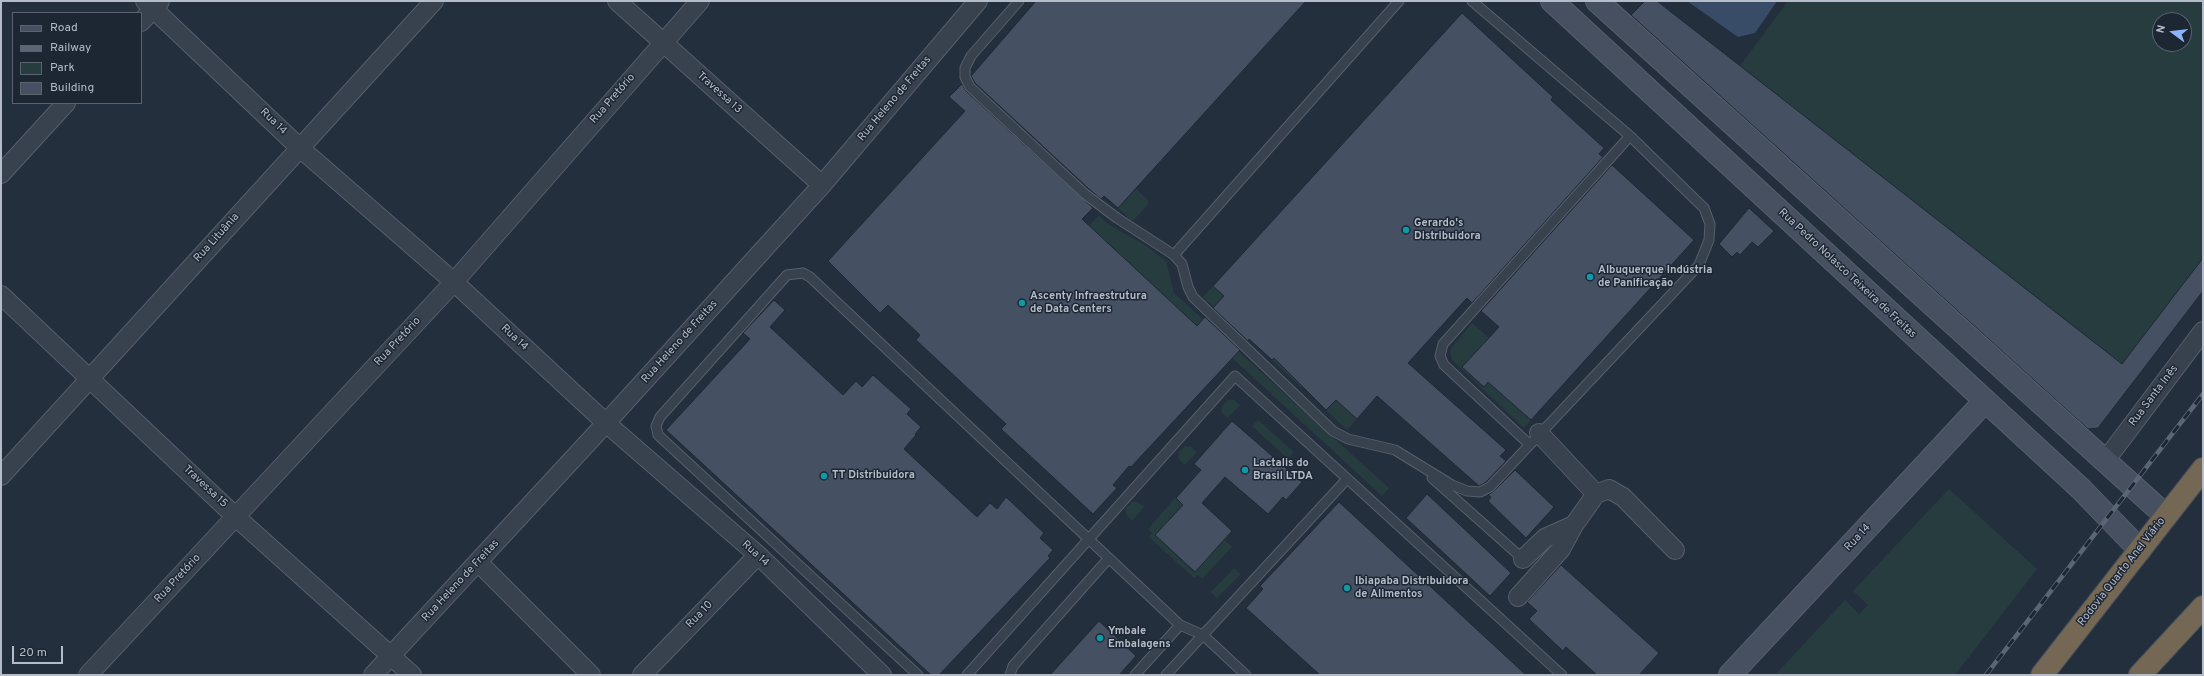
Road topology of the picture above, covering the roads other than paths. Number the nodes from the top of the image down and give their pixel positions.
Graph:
1 (434, 1) edge
2 (617, 1) edge
3 (700, 1) edge
4 (978, 1) edge
5 (1019, 1) edge
6 (1399, 1) edge
7 (1472, 1) edge
8 (1552, 1) edge
9 (1597, 1) edge
10 (153, 3) edge
11 (142, 20) edge
12 (663, 42) junction
13 (65, 104) edge
14 (1630, 136) junction
15 (300, 148) junction
16 (1780, 169) junction
17 (1, 174) edge
18 (822, 185) junction
19 (1757, 191) junction
20 (1174, 255) junction
21 (454, 282) junction
22 (1, 295) edge
23 (2203, 331) edge
24 (90, 378) junction
25 (1985, 401) junction
26 (606, 423) junction
27 (1534, 438) junction
28 (2105, 461) junction
29 (1417, 464) junction
30 (2203, 469) edge
31 (1, 476) edge
32 (1347, 479) junction
33 (1596, 494) junction
34 (2166, 516) junction
35 (236, 517) junction
36 (1574, 525) junction
37 (1090, 540) junction
38 (1674, 550) dead end
39 (2140, 550) junction
40 (758, 556) junction
41 (1108, 558) junction
42 (1524, 559) joint
43 (478, 562) junction
44 (1518, 597) dead end
45 (2203, 607) edge
46 (1180, 625) junction
47 (1203, 635) junction
48 (391, 655) junction
49 (88, 675) edge
50 (372, 675) edge
51 (412, 675) edge
52 (591, 675) edge
53 (642, 675) edge
54 (882, 675) edge
55 (918, 675) edge
56 (967, 675) edge
57 (1010, 675) edge
58 (1135, 675) edge
59 (1166, 675) edge
60 (1246, 675) edge
61 (1562, 675) edge
62 (1730, 675) edge
63 (2042, 675) edge
64 (2140, 675) edge

1 - 15 street, Rua Lituânia
2 - 12 street, Travessa 13
3 - 12 street, Rua Pretório
4 - 18 street, Rua Heleno de Freitas
5 - 20 lane
6 - 20 lane
7 - 14 lane
8 - 19 main road, Rua Pedro Nolasco Teixeira de Freitas
9 - 16 main road
10 - 11 street
10 - 15 street, Rua 14
12 - 18 street, Travessa 13
12 - 21 street, Rua Pretório
13 - 17 street
14 - 27 lane
14 - 27 lane
15 - 21 street, Rua 14
15 - 24 street, Rua Lituânia
16 - 19 main road
16 - 28 main road
18 - 26 street, Rua Heleno de Freitas
19 - 25 main road, Rua Pedro Nolasco Teixeira de Freitas
20 - 29 lane
21 - 26 street, Rua 14
21 - 35 street, Rua Pretório
22 - 24 street, Travessa 15
23 - 28 street, Rua Santa Inês
24 - 31 street, Rua Lituânia
24 - 35 street, Travessa 15
25 - 39 main road, Rua Pedro Nolasco Teixeira de Freitas
25 - 62 main road, Rua 14
26 - 40 street, Rua 14
26 - 43 street, Rua Heleno de Freitas
27 - 29 lane
27 - 33 street
28 - 34 main road
29 - 42 lane
30 - 34 highway, Rodovia Quarto Anel Viário
32 - 37 lane
32 - 47 lane
32 - 61 lane
33 - 36 street
33 - 38 street
34 - 39 highway, Rodovia Quarto Anel Viário
35 - 48 street, Travessa 15
35 - 49 street, Rua Pretório
36 - 42 street
36 - 44 street
37 - 41 lane
37 - 55 lane
37 - 56 lane
39 - 63 highway, Rodovia Quarto Anel Viário
40 - 53 street, Rua 10
40 - 54 street, Rua 14
41 - 46 lane
41 - 57 lane
43 - 48 street, Rua Heleno de Freitas
43 - 52 street
45 - 64 highway
46 - 47 lane
46 - 58 lane
47 - 59 lane
47 - 60 lane
48 - 50 street, Rua Heleno de Freitas
48 - 51 street, Travessa 15

